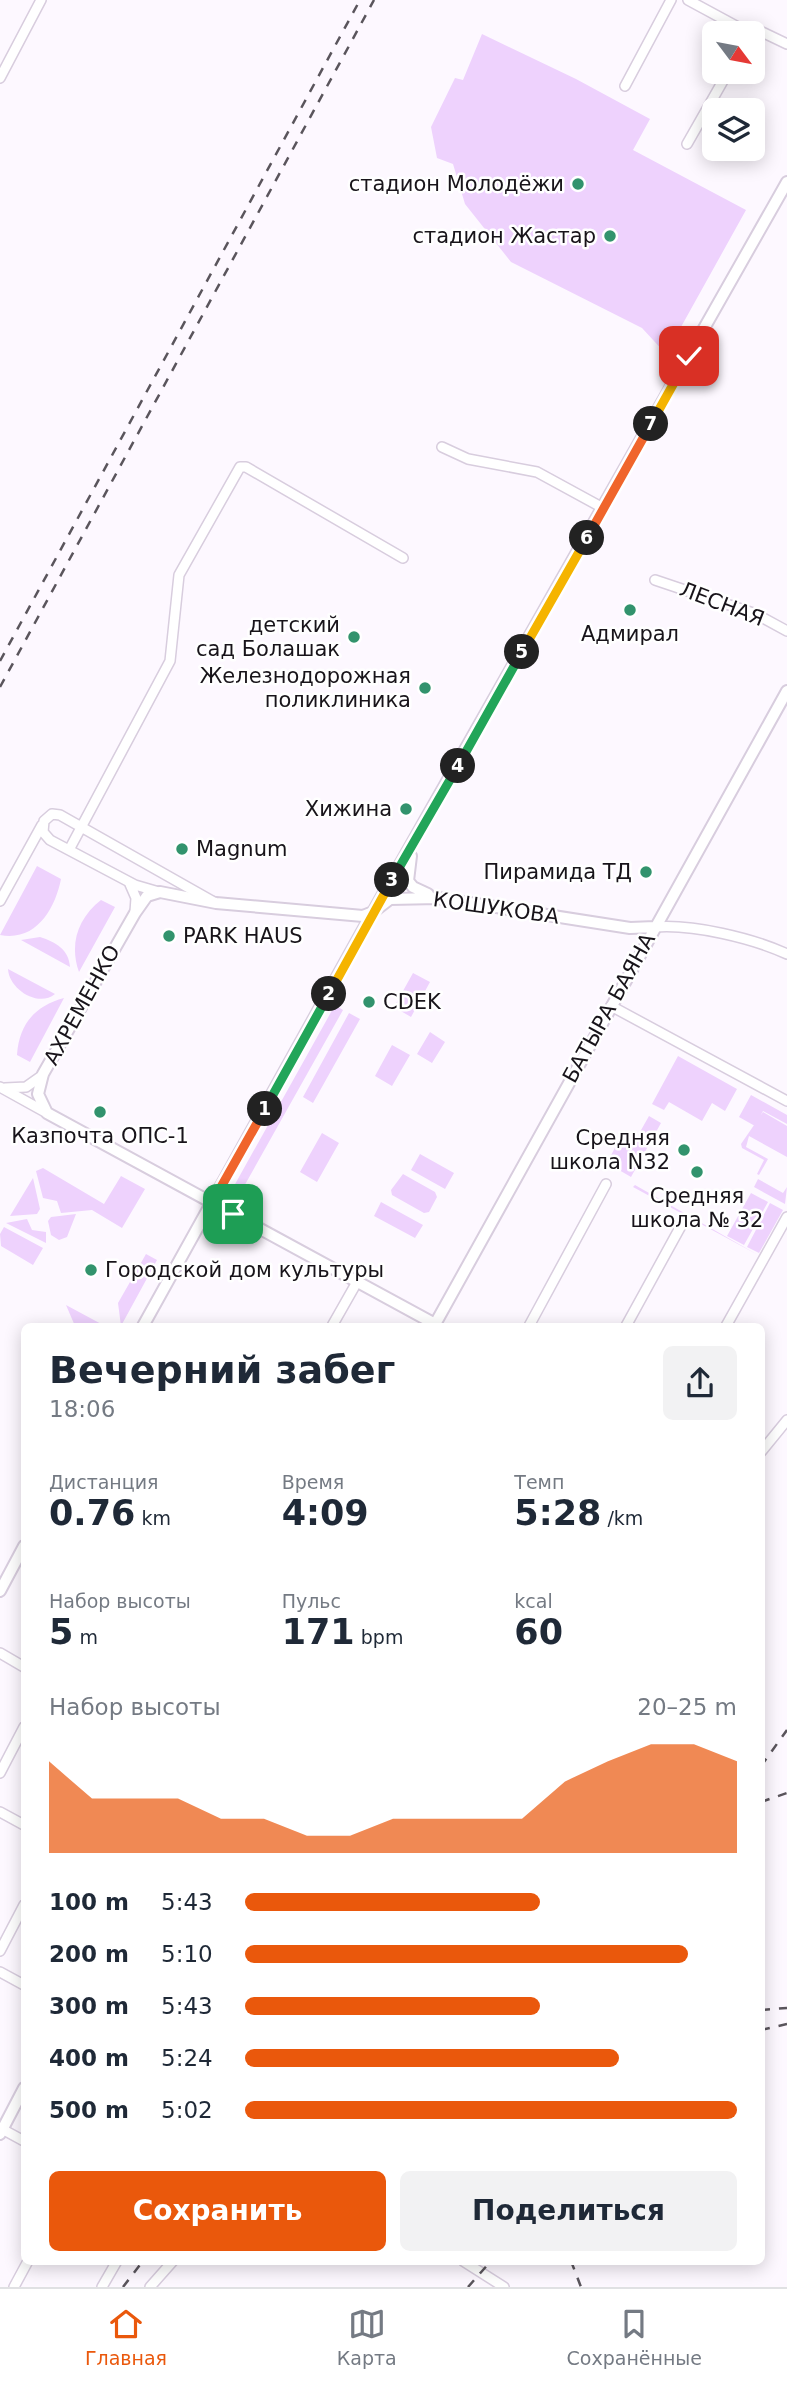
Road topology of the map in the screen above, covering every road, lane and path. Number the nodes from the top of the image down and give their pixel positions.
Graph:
1 (41, 0) edge
2 (671, 0) edge
3 (688, 0) edge
4 (727, 21) edge
5 (765, 33) edge
6 (787, 44) edge
7 (1, 75) edge
8 (721, 84) edge
9 (625, 86) dead end
10 (687, 144) dead end
11 (787, 182) edge
12 (442, 447) dead end
13 (603, 508) junction
14 (403, 558) dead end
15 (655, 580) dead end
16 (787, 631) edge
17 (787, 691) edge
18 (44, 821) junction
19 (81, 827) junction
20 (417, 839) junction
21 (69, 850) junction
22 (396, 874) junction
23 (128, 881) junction
24 (160, 892) junction
25 (411, 897) junction
26 (438, 898) junction
27 (0, 901) edge
28 (216, 903) junction
29 (373, 912) junction
30 (135, 913) junction
31 (654, 927) junction
32 (630, 928) junction
33 (643, 948) junction
34 (787, 954) edge
35 (611, 1006) junction
36 (43, 1074) junction
37 (0, 1087) edge
38 (787, 1101) edge
39 (47, 1113) junction
40 (606, 1184) dead end
41 (212, 1203) junction
42 (787, 1217) edge
43 (682, 1224) dead end
44 (357, 1282) junction
45 (146, 1323) edge
46 (334, 1323) edge
47 (431, 1323) edge
48 (436, 1323) edge
49 (531, 1323) edge
50 (628, 1323) edge
51 (728, 1323) edge
52 (787, 1420) edge
53 (765, 1447) edge
54 (21, 1552) edge
55 (0, 1591) edge
56 (0, 1653) edge
57 (21, 1665) edge
58 (21, 1733) edge
59 (0, 1773) edge
60 (0, 1812) edge
61 (21, 1823) edge
62 (21, 1911) edge
63 (0, 1951) edge
64 (0, 1972) edge
65 (21, 1983) edge
66 (21, 2093) edge
67 (1, 2130) edge
68 (21, 2140) edge
69 (26, 2265) edge
70 (115, 2265) edge
71 (169, 2265) edge
72 (469, 2265) edge
73 (14, 2287) edge
74 (102, 2287) edge
75 (150, 2287) edge
76 (504, 2287) edge

1 - 7 street
2 - 9 street
3 - 4 street
5 - 6 street
8 - 10 street
11 - 13 street
12 - 13 street
13 - 20 street
14 - 19 street
15 - 16 street, ЛЕСНАЯ
17 - 31 street, БАТЫРА БАЯНА
18 - 19 street, КОШУКОВА
18 - 21 street
18 - 27 street
19 - 21 street
19 - 28 street, КОШУКОВА
20 - 22 street
20 - 26 street
21 - 23 street
22 - 25 street
22 - 29 street
23 - 24 street
23 - 30 street
24 - 28 street, КОШУКОВА
24 - 30 street, АХРЕМЕНКО
25 - 26 street, КОШУКОВА
25 - 29 street, КОШУКОВА
26 - 32 street, КОШУКОВА
28 - 29 street, КОШУКОВА
29 - 41 street
30 - 36 street, АХРЕМЕНКО
31 - 32 street, КОШУКОВА
31 - 33 street, БАТЫРА БАЯНА
31 - 34 street
32 - 33 street
33 - 35 street, БАТЫРА БАЯНА
35 - 38 street
35 - 48 street, БАТЫРА БАЯНА
36 - 37 street
36 - 39 street, АХРЕМЕНКО
37 - 39 street
39 - 41 street
40 - 49 street
41 - 44 street
41 - 45 street
42 - 51 street
43 - 50 street
44 - 46 street
44 - 47 street
52 - 53 street
54 - 55 street
56 - 57 street
58 - 59 street
60 - 61 street
62 - 63 street
64 - 65 street
66 - 67 street
67 - 68 street
69 - 73 street
70 - 74 street
71 - 75 street
72 - 76 street

